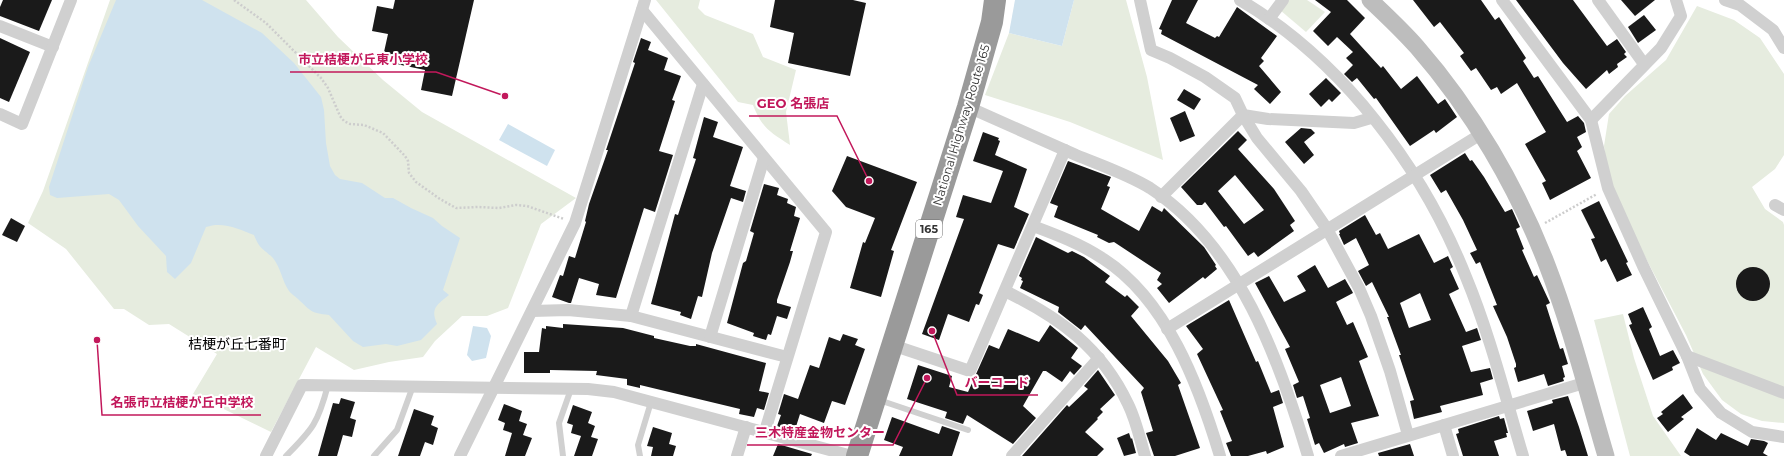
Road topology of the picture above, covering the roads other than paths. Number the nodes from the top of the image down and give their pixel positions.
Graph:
1 (71, 0) edge
2 (995, 0) edge
3 (1140, 0) edge
4 (1240, 0) edge
5 (1282, 0) edge
6 (1370, 0) edge
7 (1502, 0) edge
8 (1598, 0) edge
9 (1676, 0) edge
10 (1725, 0) edge
11 (644, 5) edge
12 (1269, 19) junction
13 (0, 26) edge
14 (53, 47) junction
15 (1784, 48) edge
16 (1644, 64) junction
17 (703, 84) junction
18 (968, 107) junction
19 (0, 114) edge
20 (1243, 115) junction
21 (1371, 118) junction
22 (1591, 120) junction
23 (1481, 134) junction
24 (1065, 150) junction
25 (764, 158) junction
26 (1414, 176) junction
27 (1161, 197) junction
28 (1033, 226) junction
29 (1327, 229) junction
30 (1238, 284) junction
31 (1005, 291) junction
32 (532, 311) junction
33 (631, 316) junction
34 (1167, 329) junction
35 (710, 337) junction
36 (892, 345) junction
37 (1687, 356) junction
38 (787, 357) junction
39 (1099, 358) junction
40 (1584, 383) junction
41 (328, 385) junction
42 (413, 386) junction
43 (495, 388) junction
44 (570, 389) junction
45 (1784, 393) edge
46 (876, 399) junction
47 (651, 402) junction
48 (1508, 405) junction
49 (1444, 425) junction
50 (746, 427) junction
51 (968, 430) dead end
52 (765, 431) junction
53 (1408, 435) junction
54 (1784, 437) edge
55 (1377, 451) edge
56 (266, 456) edge
57 (286, 456) edge
58 (374, 456) edge
59 (460, 456) edge
60 (563, 456) edge
61 (640, 456) edge
62 (737, 456) edge
63 (852, 456) edge
64 (857, 456) edge
65 (1012, 456) edge
66 (1146, 456) edge
67 (1220, 456) edge
68 (1308, 456) edge
69 (1341, 456) edge
70 (1453, 456) edge
71 (1524, 456) edge
72 (1606, 456) edge

1 - 14 street
2 - 18 highway, National Highway Route 165 / 165
3 - 20 street
4 - 12 street
5 - 12 street
6 - 23 street
7 - 22 street
8 - 16 street
9 - 16 street
10 - 15 street
11 - 17 street
11 - 32 street
12 - 21 street
13 - 14 street
14 - 19 street
16 - 22 street
17 - 25 street
17 - 33 street
18 - 24 street
18 - 36 highway, National Highway Route 165 / 165
20 - 21 street
20 - 27 street
20 - 29 street
21 - 26 street
22 - 37 street
23 - 26 street
23 - 40 street
24 - 27 street
24 - 28 street
25 - 35 street
25 - 38 street
26 - 29 street
26 - 48 street
27 - 30 street
28 - 31 street
28 - 34 street
29 - 30 street
29 - 53 street
30 - 34 street
30 - 68 street
31 - 36 street
31 - 39 street
32 - 33 street
32 - 43 street
33 - 35 street
34 - 67 street
35 - 38 street
36 - 46 highway, National Highway Route 165 / 165
37 - 45 street
37 - 54 street
38 - 52 street
39 - 65 street
39 - 66 street
40 - 48 street
40 - 72 street
41 - 42 street
41 - 56 street
41 - 57 lane
42 - 43 street
42 - 58 lane
43 - 44 street
43 - 59 street
44 - 47 street
44 - 60 lane
46 - 51 lane
46 - 64 highway, National Highway Route 165 / 165
47 - 50 street
47 - 61 lane
48 - 49 street
48 - 71 street
49 - 53 street
49 - 70 street
50 - 52 street
50 - 62 street
52 - 63 street
53 - 55 street
55 - 69 street

